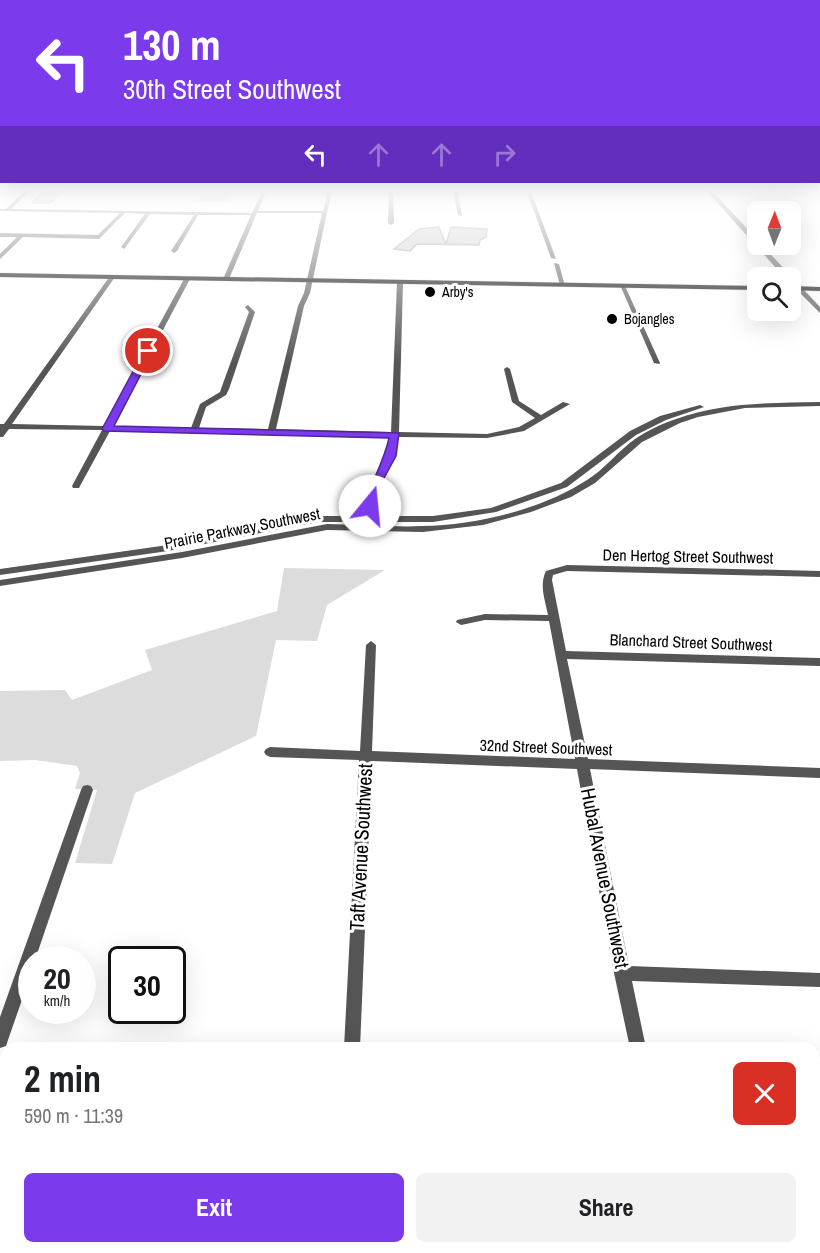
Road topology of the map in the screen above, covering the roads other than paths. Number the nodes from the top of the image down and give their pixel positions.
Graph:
1 (176, 247) edge
2 (240, 247) edge
3 (317, 247) edge
4 (550, 247) edge
5 (174, 251) dead end
6 (768, 255) edge
7 (780, 267) edge
8 (0, 275) edge
9 (112, 277) junction
10 (187, 279) junction
11 (226, 279) junction
12 (310, 281) junction
13 (400, 282) junction
14 (563, 285) junction
15 (622, 285) junction
16 (747, 288) edge
17 (801, 288) edge
18 (820, 289) edge
19 (801, 294) edge
20 (248, 307) dead end
21 (820, 311) edge
22 (657, 363) dead end
23 (507, 369) dead end
24 (820, 398) edge
25 (566, 404) dead end
26 (820, 404) edge
27 (541, 418) junction
28 (3, 426) edge
29 (107, 429) junction
30 (194, 431) junction
31 (271, 432) junction
32 (0, 435) edge
33 (395, 435) junction
34 (76, 486) dead end
35 (529, 499) junction
36 (538, 506) junction
37 (368, 523) junction
38 (555, 570) joint
39 (0, 572) edge
40 (820, 574) edge
41 (0, 583) edge
42 (554, 618) junction
43 (461, 622) dead end
44 (371, 645) dead end
45 (561, 655) junction
46 (820, 662) edge
47 (270, 752) dead end
48 (365, 756) junction
49 (584, 765) junction
50 (820, 773) edge
51 (87, 790) dead end
52 (622, 973) junction
53 (820, 980) edge
54 (0, 1040) edge
55 (352, 1042) edge
56 (637, 1042) edge

1 - 5 street
2 - 11 street
3 - 12 street
4 - 14 street
6 - 7 street
8 - 9 main road
9 - 10 main road
9 - 28 street
10 - 11 main road
10 - 29 street
11 - 12 main road
12 - 13 main road
12 - 31 street
13 - 14 main road
13 - 33 street
14 - 15 main road
15 - 16 main road
15 - 22 street
17 - 18 main road
19 - 21 street
20 - 30 street
23 - 27 street
24 - 35 street, Prairie Parkway Southwest
25 - 27 street
26 - 36 street, Prairie Parkway Southwest
27 - 33 street
28 - 29 street
28 - 32 street
29 - 30 street
29 - 34 street
30 - 31 street
31 - 33 street
33 - 37 street
35 - 36 street
35 - 37 street, Prairie Parkway Southwest
36 - 37 street, Prairie Parkway Southwest
37 - 39 street, Prairie Parkway Southwest
37 - 41 street, Prairie Parkway Southwest
38 - 40 street, Den Hertog Street Southwest
38 - 42 street, Hubal Avenue Southwest
42 - 43 street
42 - 45 street, Hubal Avenue Southwest
44 - 48 street, Taft Avenue Southwest
45 - 46 street, Blanchard Street Southwest
45 - 49 street, Hubal Avenue Southwest
47 - 48 street, 32nd Street Southwest
48 - 49 street, 32nd Street Southwest
48 - 55 street, Taft Avenue Southwest
49 - 50 street, 32nd Street Southwest
49 - 52 street, Hubal Avenue Southwest
51 - 54 street
52 - 53 street
52 - 56 street, Hubal Avenue Southwest

